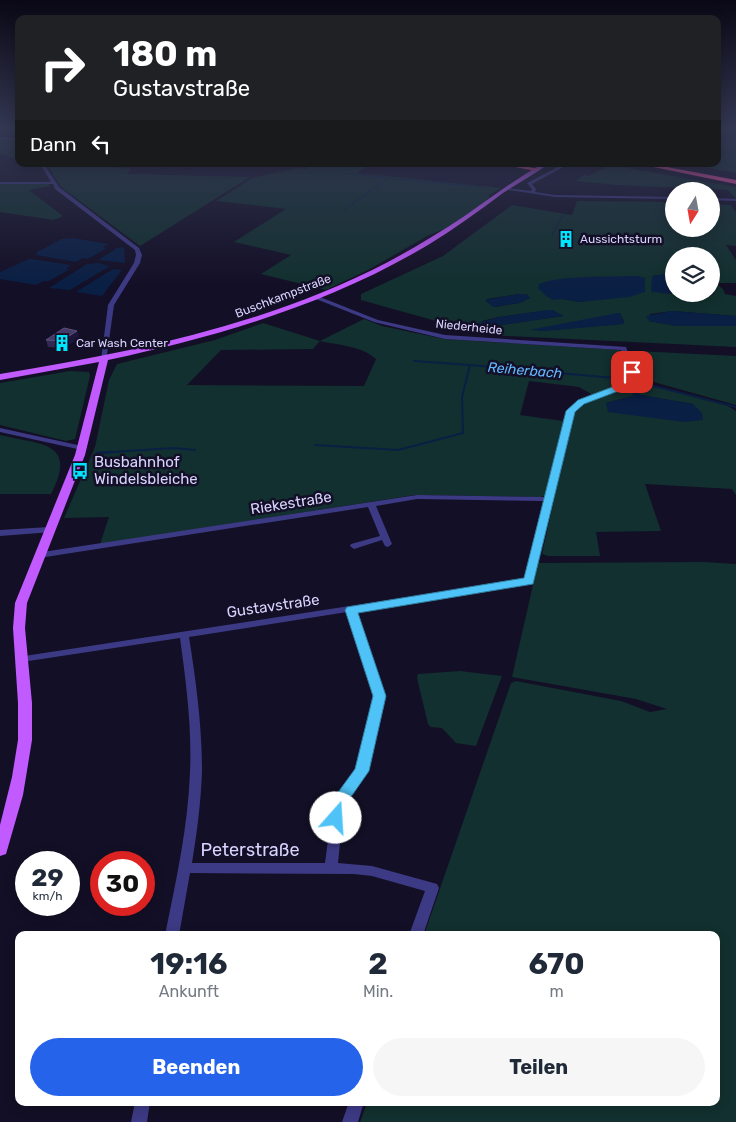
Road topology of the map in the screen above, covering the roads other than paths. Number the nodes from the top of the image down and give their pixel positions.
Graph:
1 (51, 180) edge
2 (519, 180) edge
3 (536, 180) edge
4 (0, 183) edge
5 (53, 183) junction
6 (506, 189) junction
7 (531, 193) junction
8 (665, 198) edge
9 (720, 199) edge
10 (736, 200) edge
11 (318, 298) junction
12 (104, 360) junction
13 (0, 377) edge
14 (0, 430) edge
15 (82, 448) junction
16 (548, 499) junction
17 (371, 504) junction
18 (49, 530) junction
19 (0, 533) edge
20 (354, 546) dead end
21 (39, 555) junction
22 (351, 610) junction
23 (184, 634) junction
24 (22, 659) junction
25 (0, 849) edge
26 (185, 868) junction
27 (331, 868) junction
28 (173, 931) edge
29 (417, 931) edge
30 (142, 1106) edge
31 (356, 1106) edge
32 (139, 1122) edge
33 (350, 1122) edge

1 - 5 street
2 - 6 main road, Buschkampstraße
3 - 7 street
4 - 5 street
5 - 12 street
6 - 7 street
6 - 11 main road, Buschkampstraße
7 - 8 street
9 - 10 street
11 - 12 main road, Buschkampstraße
11 - 16 street, Niederheide
12 - 13 main road, Buschkampstraße
12 - 15 main road
14 - 15 street
15 - 18 main road
16 - 17 street, Riekestraße
16 - 22 street, Gustavstraße
17 - 20 street
17 - 21 street, Riekestraße
18 - 19 street
18 - 21 main road
21 - 24 main road
22 - 23 street, Gustavstraße
22 - 27 street
23 - 24 street, Gustavstraße
23 - 26 street
24 - 25 main road
26 - 27 street, Peterstraße
26 - 28 street
27 - 29 street, Peterstraße
30 - 32 street
31 - 33 street

